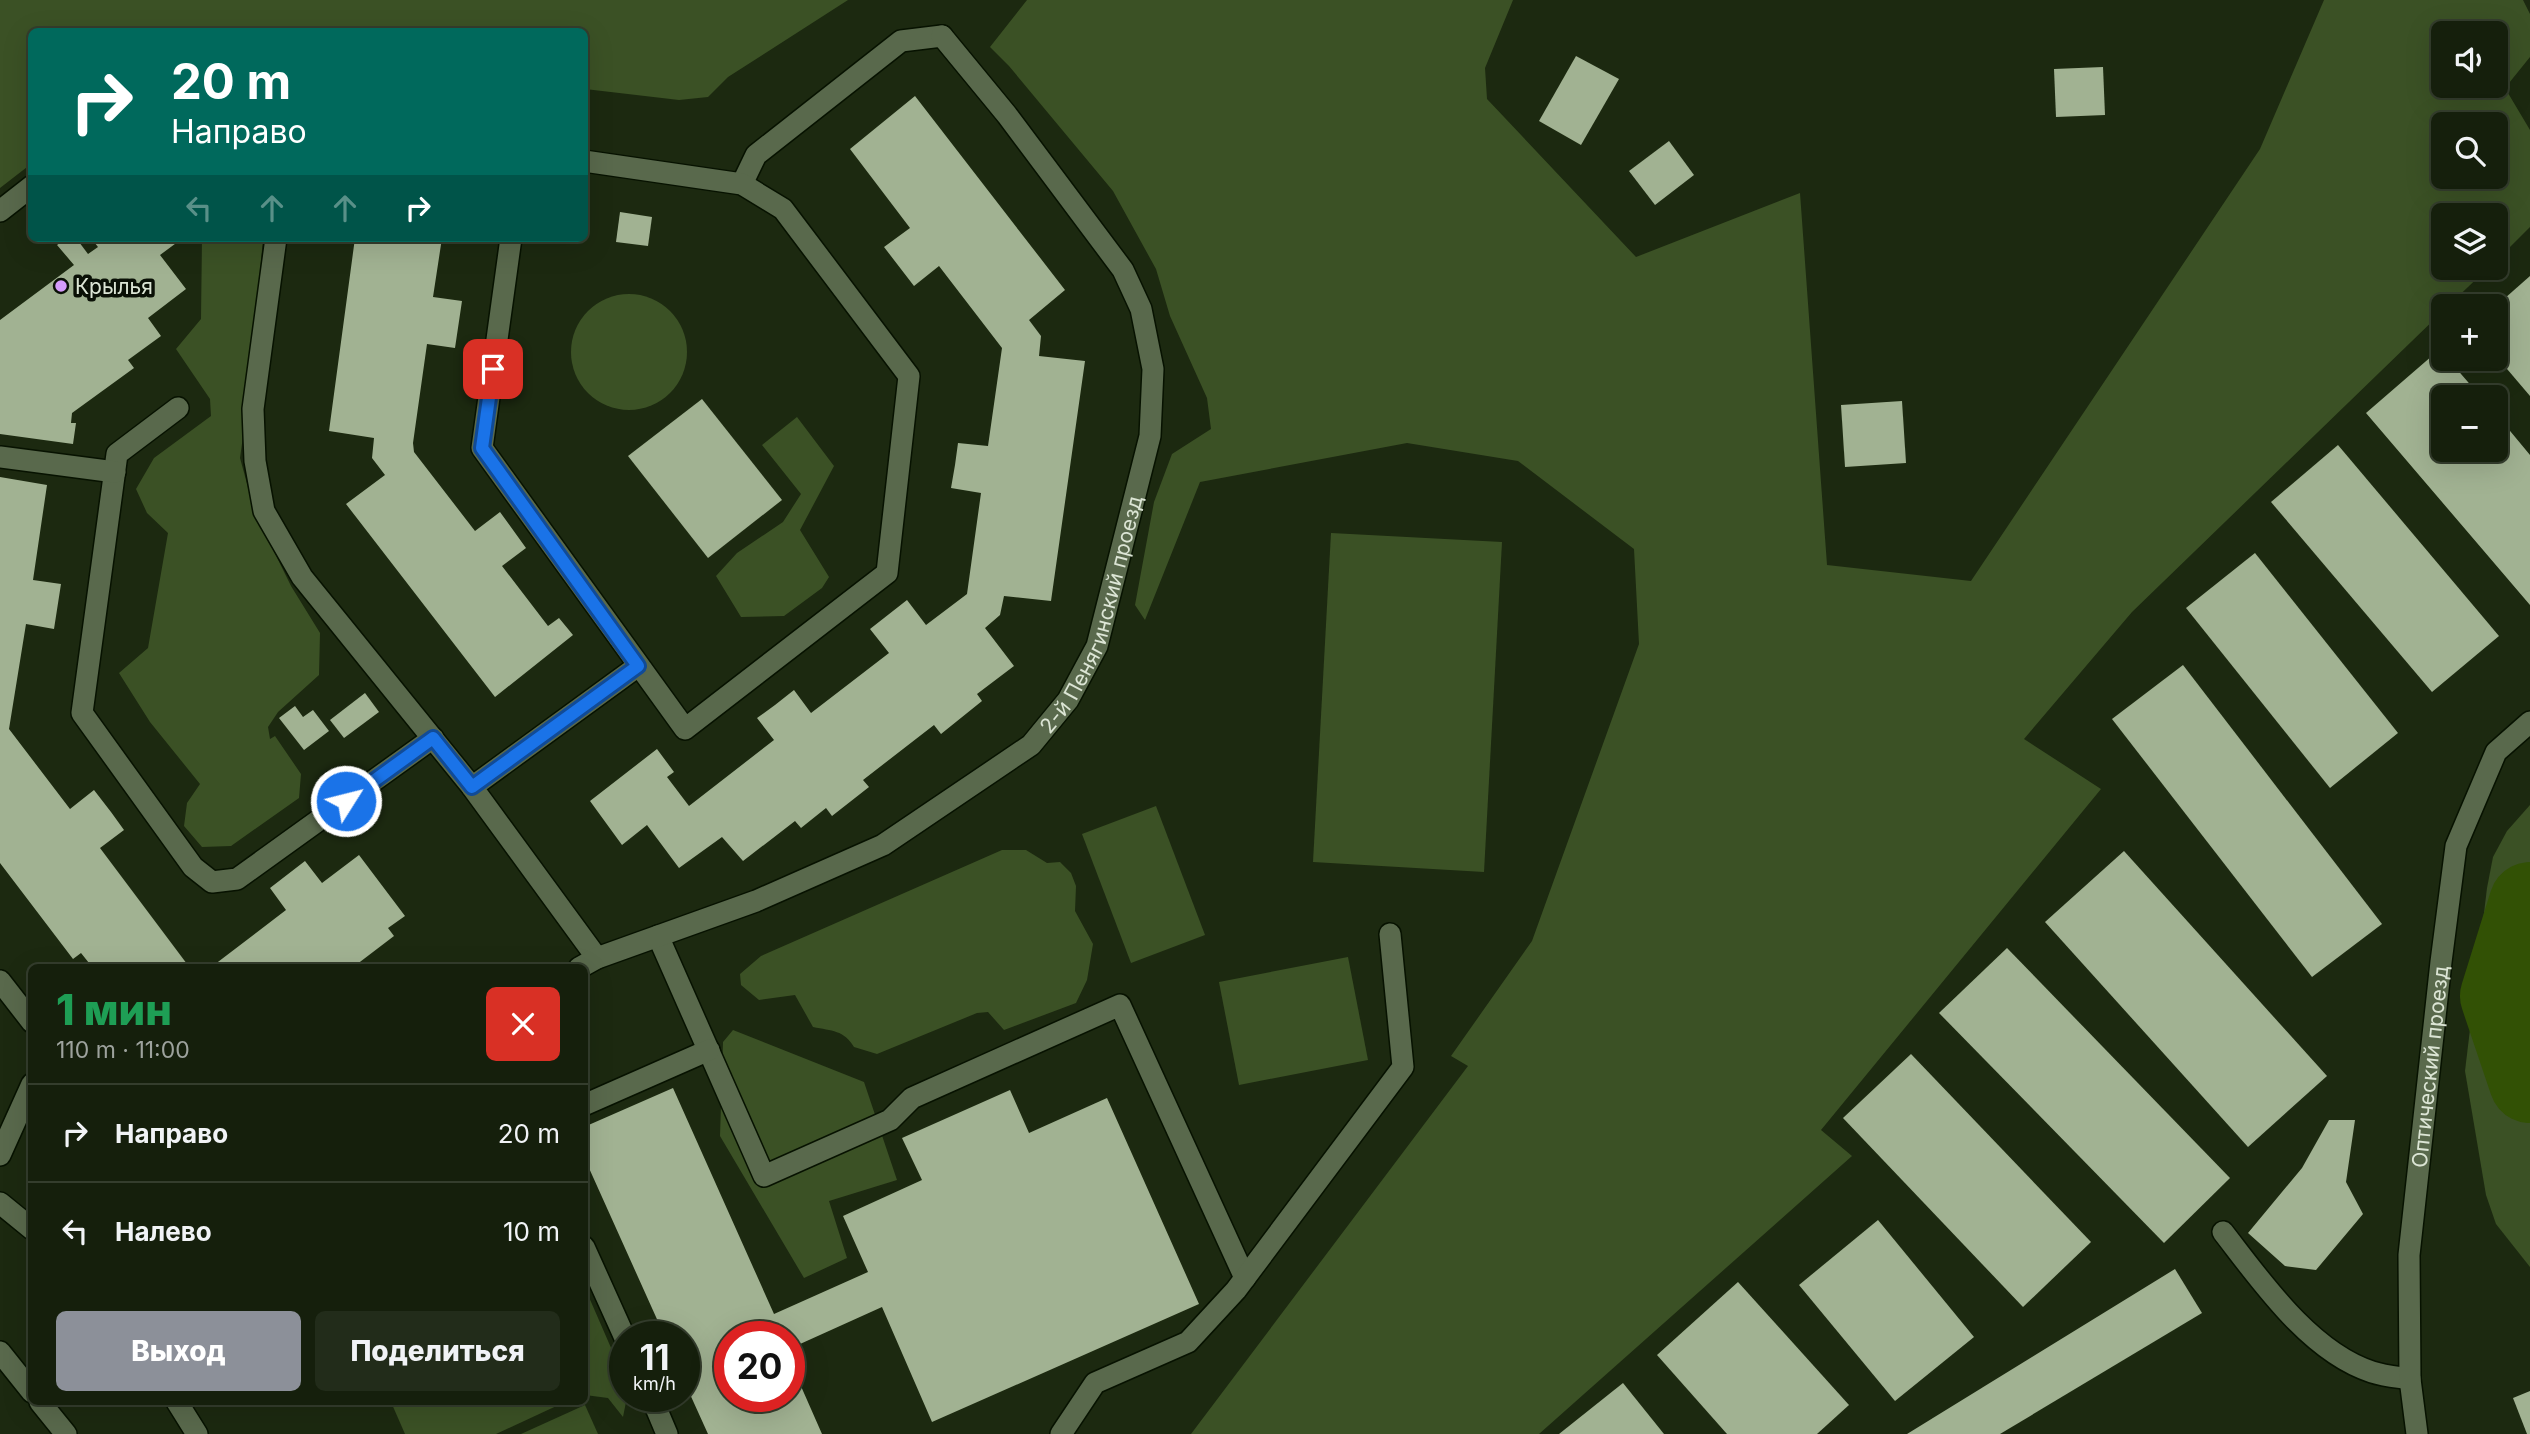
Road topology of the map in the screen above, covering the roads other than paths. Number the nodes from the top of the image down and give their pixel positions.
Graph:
1 (588, 162) edge
2 (742, 184) junction
3 (28, 189) edge
4 (0, 211) edge
5 (275, 242) edge
6 (510, 242) edge
7 (178, 408) dead end
8 (0, 457) edge
9 (115, 472) junction
10 (638, 666) junction
11 (2530, 722) edge
12 (433, 738) junction
13 (472, 787) junction
14 (1390, 934) dead end
15 (658, 936) junction
16 (588, 963) edge
17 (0, 981) edge
18 (28, 1017) edge
19 (709, 1050) junction
20 (28, 1093) edge
21 (588, 1103) edge
22 (0, 1155) edge
23 (0, 1203) edge
24 (28, 1226) edge
25 (2222, 1232) dead end
26 (588, 1256) edge
27 (1245, 1278) junction
28 (617, 1321) edge
29 (0, 1352) edge
30 (2410, 1379) junction
31 (28, 1387) edge
32 (42, 1405) edge
33 (179, 1405) edge
34 (658, 1412) edge
35 (66, 1434) edge
36 (197, 1434) edge
37 (667, 1434) edge
38 (1061, 1434) edge
39 (2417, 1434) edge

1 - 2 street
2 - 10 street
2 - 15 street, 2-й Пенягинский проезд
3 - 4 street
5 - 12 street
6 - 10 street
7 - 9 street
8 - 9 street
9 - 12 street
10 - 13 street
11 - 30 street, Оптический проезд
12 - 13 street
13 - 16 street
14 - 27 street
15 - 16 street, 2-й Пенягинский проезд
15 - 19 street
17 - 18 street
19 - 21 street
19 - 27 street
20 - 22 street
23 - 24 street
25 - 30 street
26 - 28 street
27 - 38 street
29 - 31 street
30 - 39 street, Оптический проезд
32 - 35 street
33 - 36 street
34 - 37 street

